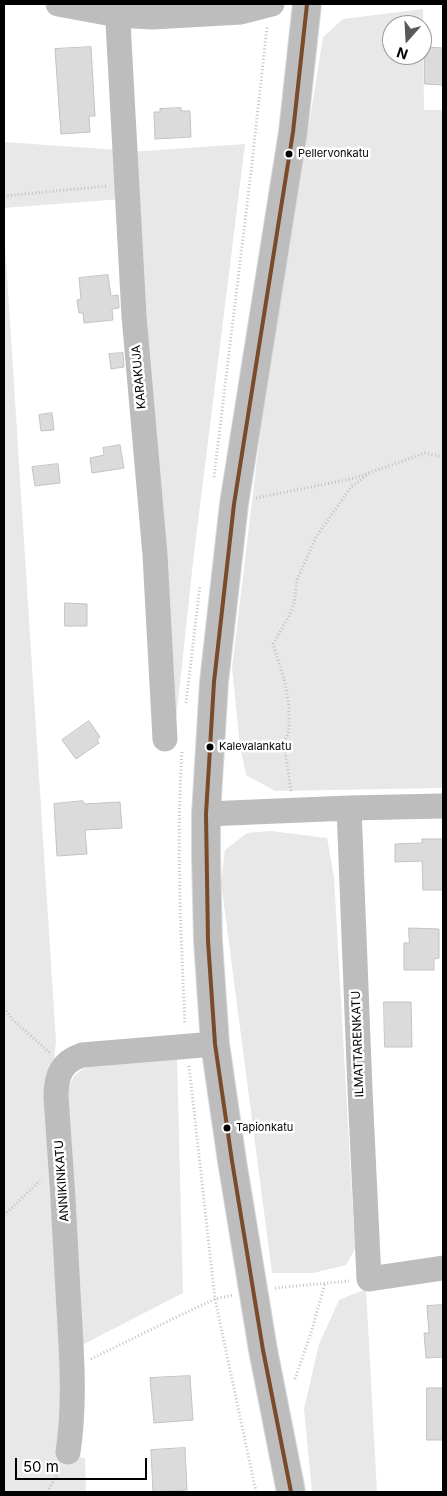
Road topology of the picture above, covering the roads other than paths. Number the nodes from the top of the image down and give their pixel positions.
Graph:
1 (58, 4) edge
2 (272, 4) edge
3 (307, 4) edge
4 (118, 9) edge
5 (165, 739) dead end
6 (443, 806) edge
7 (349, 808) junction
8 (206, 814) junction
9 (216, 1044) junction
10 (443, 1268) edge
11 (68, 1452) road end
12 (291, 1492) edge

1 - 4 street
2 - 4 street
3 - 8 main road
4 - 5 street, KARAKUJA
6 - 7 street
7 - 8 street
7 - 10 street, ILMATTARENKATU
8 - 9 main road
9 - 11 street, ANNIKINKATU
9 - 12 main road

